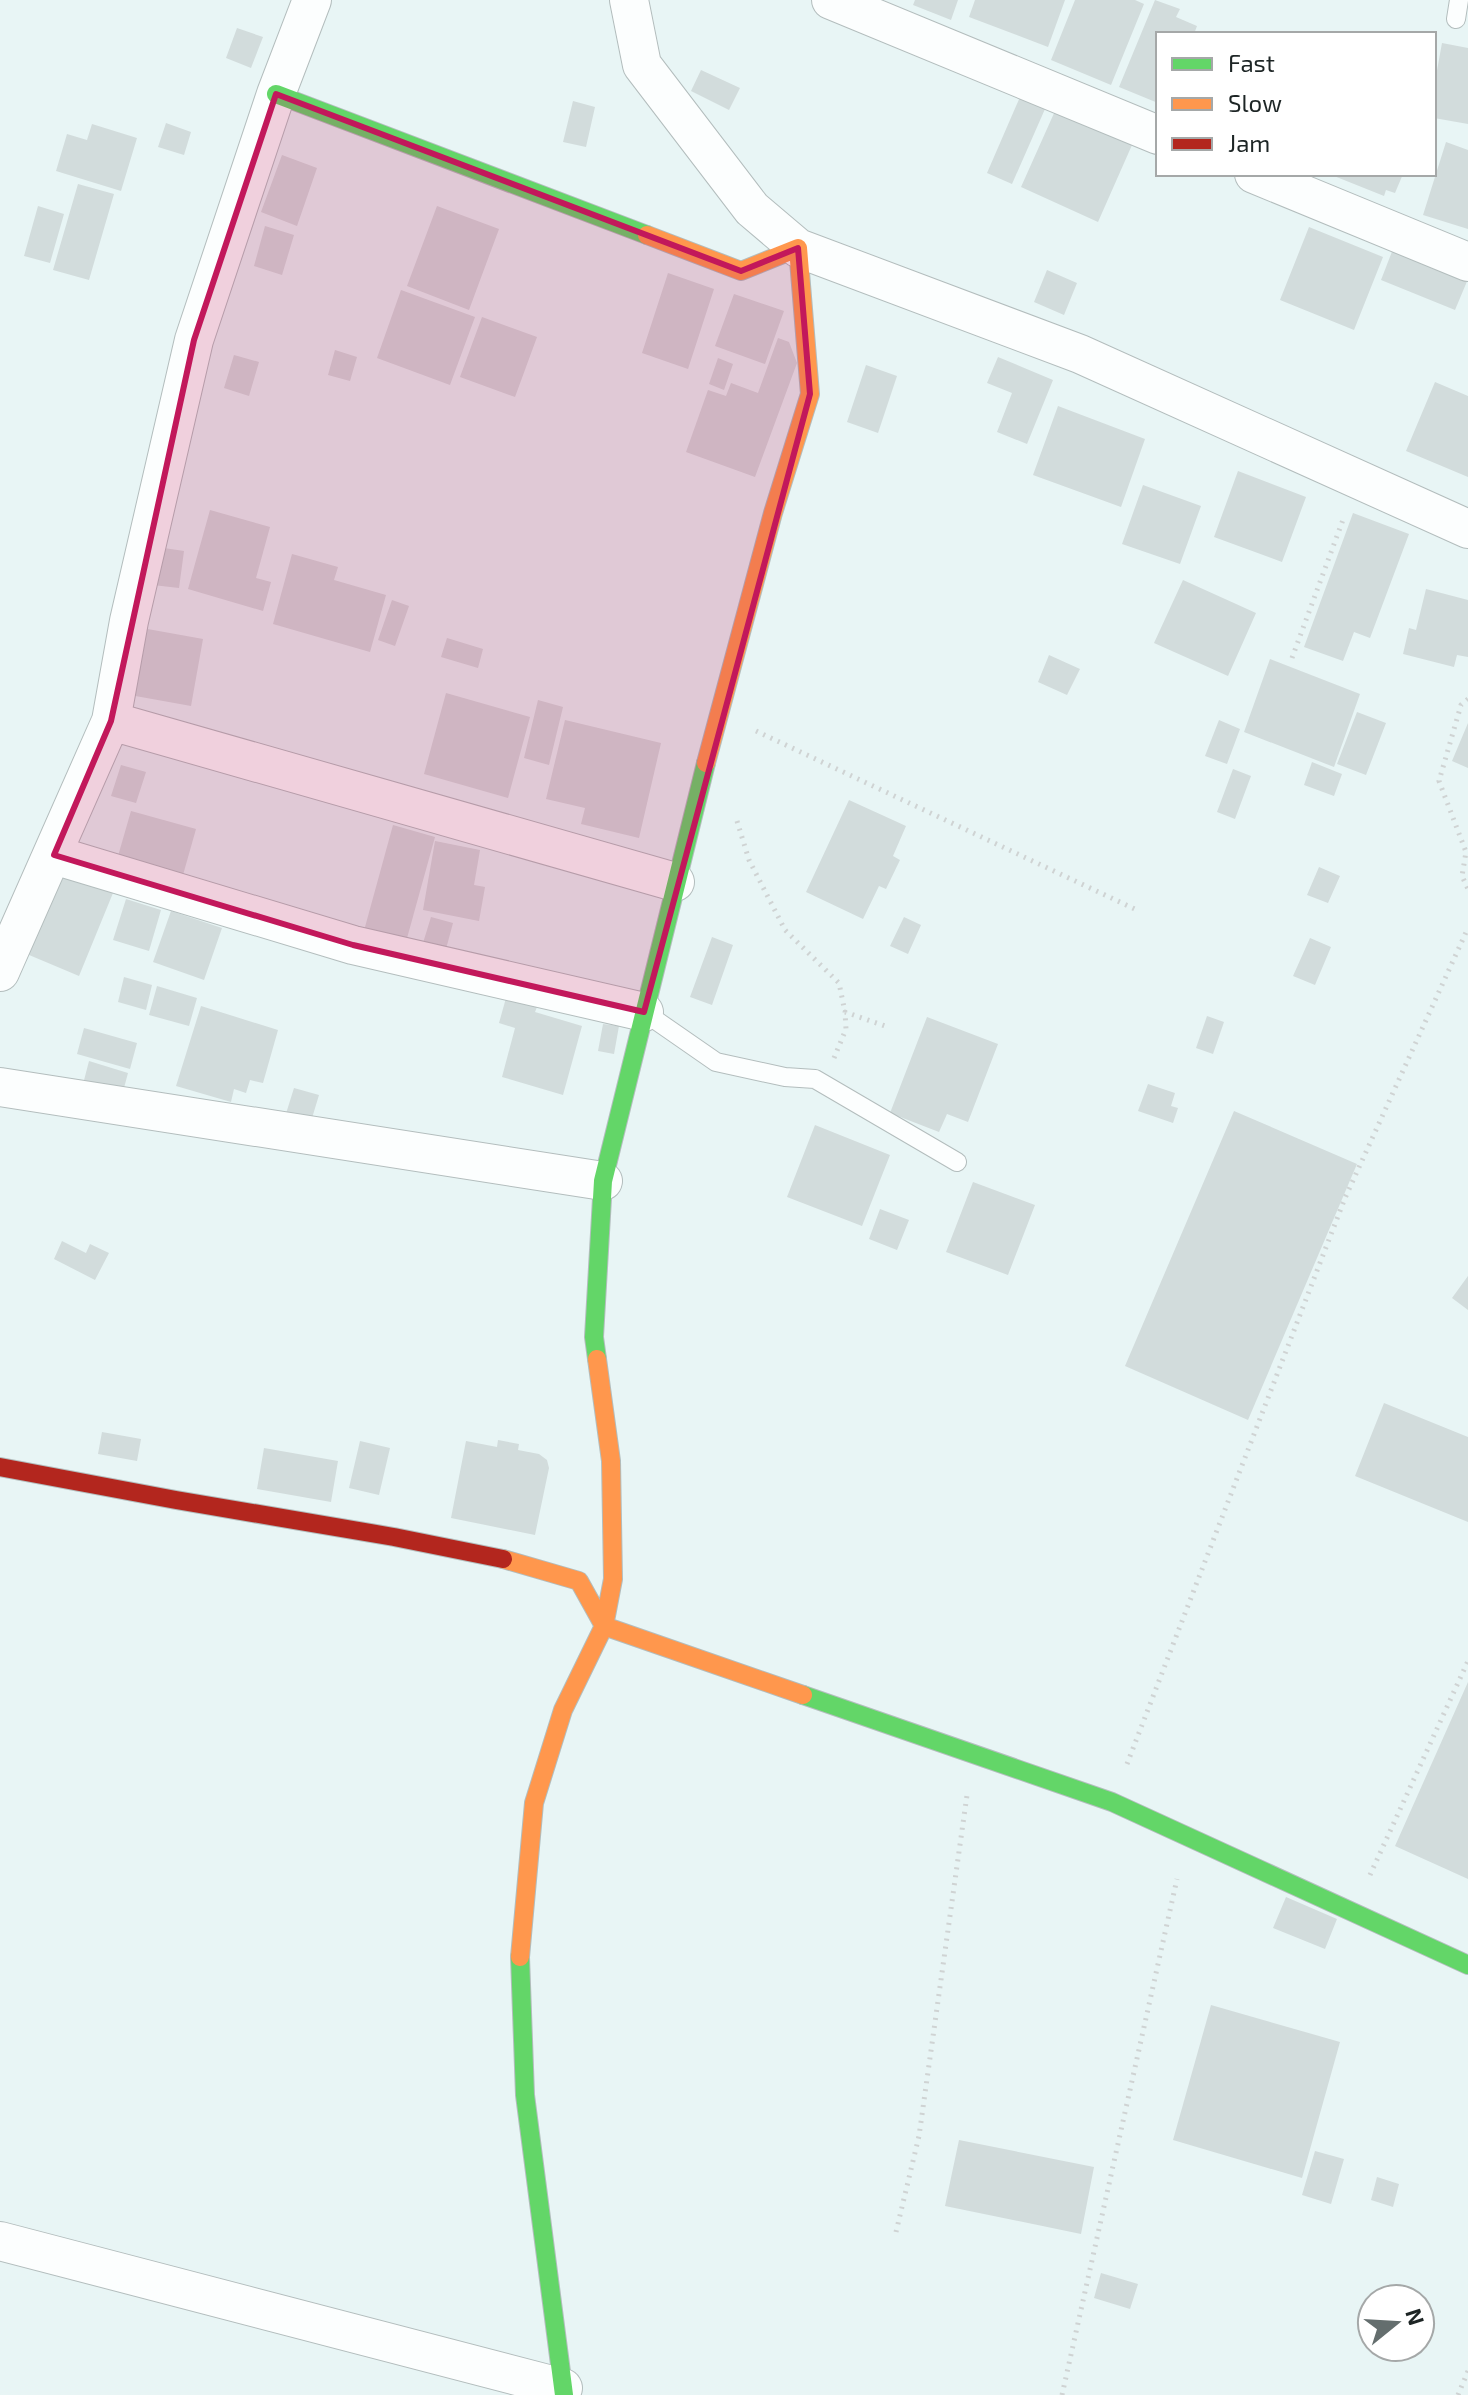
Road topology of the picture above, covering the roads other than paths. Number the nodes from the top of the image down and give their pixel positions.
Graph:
1 (312, 0) edge
2 (629, 0) edge
3 (831, 0) edge
4 (1459, 0) edge
5 (1456, 19) dead end
6 (276, 94) junction
7 (1156, 134) edge
8 (1259, 176) edge
9 (798, 248) junction
10 (1468, 262) edge
11 (1468, 529) edge
12 (111, 721) junction
13 (54, 855) junction
14 (675, 882) junction
15 (0, 972) edge
16 (644, 1012) junction
17 (0, 1087) edge
18 (957, 1162) dead end
19 (603, 1181) junction
20 (0, 1467) edge
21 (604, 1626) junction
22 (1468, 1965) edge
23 (0, 2241) edge
24 (563, 2391) edge

1 - 6 street
2 - 9 street
3 - 7 street
4 - 5 lane
6 - 9 street
6 - 12 street
8 - 10 street
9 - 11 street
9 - 14 street
12 - 13 street
12 - 14 street
13 - 15 street
13 - 16 street
14 - 16 street
16 - 18 lane
16 - 19 street
17 - 19 street
19 - 21 street
20 - 21 street
21 - 22 street
21 - 24 street
23 - 24 street

